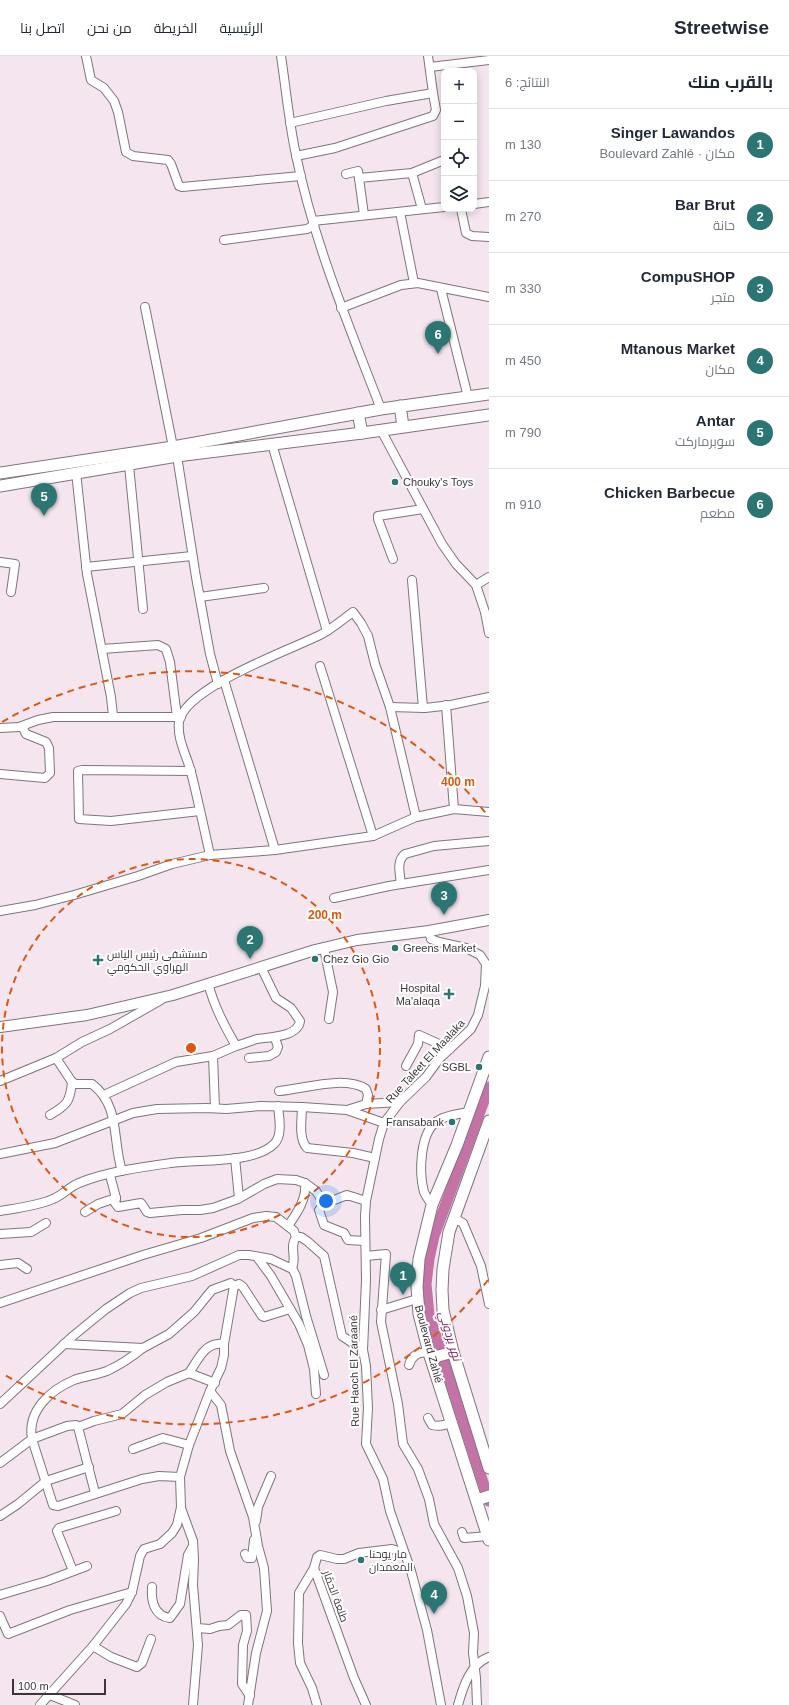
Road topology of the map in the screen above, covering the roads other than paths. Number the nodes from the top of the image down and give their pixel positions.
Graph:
1 (86, 56) edge
2 (281, 56) edge
3 (428, 56) edge
4 (452, 60) edge
5 (489, 60) edge
6 (430, 67) junction
7 (432, 93) junction
8 (290, 123) junction
9 (296, 156) junction
10 (441, 161) edge
11 (412, 173) junction
12 (346, 174) dead end
13 (302, 176) junction
14 (359, 178) junction
15 (489, 202) edge
16 (477, 204) edge
17 (441, 207) edge
18 (422, 209) junction
19 (400, 212) junction
20 (462, 212) edge
21 (364, 215) junction
22 (314, 223) junction
23 (489, 238) edge
24 (224, 240) dead end
25 (414, 283) junction
26 (441, 289) junction
27 (489, 297) edge
28 (145, 307) dead end
29 (342, 308) junction
30 (489, 394) edge
31 (468, 397) junction
32 (400, 406) junction
33 (381, 409) junction
34 (358, 413) junction
35 (489, 415) edge
36 (403, 426) junction
37 (381, 430) junction
38 (362, 433) junction
39 (272, 444) junction
40 (175, 451) junction
41 (129, 465) junction
42 (76, 472) junction
43 (0, 473) edge
44 (0, 486) edge
45 (424, 509) junction
46 (192, 556) junction
47 (393, 559) dead end
48 (0, 562) edge
49 (139, 562) junction
50 (86, 567) junction
51 (489, 577) edge
52 (412, 580) dead end
53 (476, 585) junction
54 (264, 588) dead end
55 (11, 592) dead end
56 (200, 597) junction
57 (143, 610) dead end
58 (327, 631) junction
59 (489, 633) edge
60 (102, 649) junction
61 (320, 666) dead end
62 (221, 682) junction
63 (489, 697) edge
64 (446, 705) junction
65 (390, 707) junction
66 (423, 708) junction
67 (112, 716) junction
68 (179, 717) junction
69 (22, 726) junction
70 (0, 728) edge
71 (191, 771) junction
72 (0, 774) edge
73 (454, 809) junction
74 (200, 811) junction
75 (489, 812) edge
76 (416, 816) junction
77 (373, 836) junction
78 (489, 841) edge
79 (276, 850) junction
80 (210, 855) junction
81 (489, 870) edge
82 (401, 884) junction
83 (334, 898) dead end
84 (0, 911) edge
85 (489, 920) edge
86 (468, 923) junction
87 (489, 927) edge
88 (429, 931) junction
89 (324, 948) junction
90 (261, 967) junction
91 (208, 983) junction
92 (173, 995) junction
93 (329, 1019) dead end
94 (0, 1027) edge
95 (275, 1038) junction
96 (236, 1046) junction
97 (450, 1049) junction
98 (213, 1056) junction
99 (489, 1057) edge
100 (56, 1058) junction
101 (249, 1058) dead end
102 (406, 1066) dead end
103 (0, 1081) edge
104 (72, 1082) junction
105 (279, 1091) dead end
106 (104, 1095) junction
107 (400, 1102) junction
108 (366, 1104) junction
109 (278, 1106) junction
110 (302, 1107) junction
111 (215, 1108) junction
112 (347, 1110) junction
113 (469, 1112) junction
114 (50, 1115) dead end
115 (114, 1121) junction
116 (489, 1121) edge
117 (384, 1123) junction
118 (0, 1154) edge
119 (235, 1158) junction
120 (375, 1158) junction
121 (122, 1172) junction
122 (110, 1175) junction
123 (305, 1184) junction
124 (116, 1198) junction
125 (240, 1198) junction
126 (366, 1200) junction
127 (324, 1204) junction
128 (432, 1206) junction
129 (0, 1211) edge
130 (85, 1212) dead end
131 (454, 1218) junction
132 (46, 1223) dead end
133 (288, 1226) junction
134 (0, 1234) edge
135 (296, 1237) junction
136 (365, 1241) junction
137 (366, 1256) junction
138 (257, 1257) junction
139 (0, 1264) edge
140 (292, 1268) junction
141 (27, 1269) dead end
142 (234, 1286) junction
143 (417, 1299) junction
144 (0, 1304) edge
145 (489, 1304) edge
146 (290, 1309) junction
147 (381, 1310) junction
148 (64, 1344) junction
149 (224, 1344) junction
150 (143, 1348) junction
151 (363, 1350) junction
152 (453, 1352) junction
153 (430, 1356) junction
154 (409, 1365) dead end
155 (189, 1373) junction
156 (324, 1375) dead end
157 (215, 1383) junction
158 (210, 1391) junction
159 (316, 1394) dead end
160 (0, 1404) edge
161 (428, 1418) dead end
162 (451, 1423) junction
163 (78, 1427) junction
164 (32, 1440) junction
165 (189, 1445) junction
166 (133, 1449) dead end
167 (0, 1463) edge
168 (89, 1467) junction
169 (489, 1468) edge
170 (271, 1476) dead end
171 (180, 1477) junction
172 (46, 1481) junction
173 (95, 1493) junction
174 (484, 1503) edge
175 (181, 1507) junction
176 (116, 1511) dead end
177 (0, 1516) edge
178 (255, 1526) junction
179 (462, 1532) dead end
180 (256, 1535) junction
181 (488, 1538) edge
182 (193, 1546) junction
183 (404, 1552) junction
184 (245, 1554) dead end
185 (87, 1566) dead end
186 (314, 1568) junction
187 (72, 1571) junction
188 (152, 1587) dead end
189 (132, 1592) junction
190 (0, 1595) edge
191 (0, 1616) edge
192 (197, 1628) junction
193 (151, 1639) dead end
194 (93, 1646) junction
195 (489, 1657) edge
196 (474, 1668) junction
197 (50, 1695) junction
198 (249, 1702) edge
199 (40, 1705) edge
200 (74, 1705) edge
201 (193, 1705) edge
202 (317, 1705) edge
203 (366, 1705) edge
204 (441, 1705) edge
205 (458, 1705) edge
206 (477, 1705) edge

1 - 13 street
2 - 8 street
3 - 6 street
4 - 5 street
4 - 6 street
6 - 7 street
7 - 8 street
7 - 9 street
8 - 9 street
9 - 13 street
10 - 11 street
11 - 14 street
11 - 18 street
12 - 14 street
13 - 22 street
14 - 21 street
15 - 16 street
17 - 18 street
18 - 19 street
19 - 21 street
19 - 25 street
20 - 23 street
21 - 22 street
22 - 24 street
22 - 29 street
25 - 26 street
25 - 29 street
26 - 27 street
26 - 31 street
28 - 40 street
29 - 33 street
30 - 31 highway
31 - 32 highway
32 - 33 highway
32 - 36 highway
33 - 34 highway
34 - 38 highway
34 - 40 highway
35 - 36 highway
36 - 37 highway
37 - 38 highway
37 - 45 street
38 - 39 highway
39 - 40 highway
39 - 58 street
40 - 41 highway
40 - 43 highway
40 - 46 street
41 - 42 highway
41 - 49 street
42 - 44 highway
42 - 50 street
45 - 47 street
45 - 53 street
46 - 49 street
46 - 56 street
48 - 55 street
49 - 50 street
49 - 57 street
50 - 60 street
51 - 53 street
52 - 66 street
53 - 59 street
54 - 56 street
56 - 62 street
58 - 62 street
58 - 65 street
60 - 67 street
60 - 68 street
61 - 77 street
62 - 68 street
62 - 79 street
63 - 64 street
64 - 66 street
64 - 73 street
65 - 66 street
65 - 76 street
67 - 68 street
67 - 69 street
68 - 71 street
69 - 70 street
69 - 72 street
71 - 74 street
71 - 74 street
73 - 75 street
73 - 76 street
74 - 80 street
76 - 77 street
77 - 79 street
78 - 82 street
79 - 80 street
80 - 84 street
81 - 82 street
82 - 83 street
85 - 86 main road
86 - 87 main road
86 - 88 main road
88 - 89 main road
88 - 97 street, Rue Taleet El Maalaka
89 - 90 main road
89 - 93 street
90 - 91 main road
90 - 95 street
91 - 92 main road
91 - 96 street
92 - 94 main road
92 - 100 street
95 - 96 street
95 - 101 street
96 - 98 street
97 - 102 street
97 - 107 street, Rue Taleet El Maalaka
98 - 106 street
98 - 111 street
99 - 113 highway, Boulevard Zahlé
100 - 103 street
100 - 104 street
104 - 106 street
104 - 114 street
105 - 108 street
106 - 115 street
107 - 108 street
107 - 117 street, Rue Taleet El Maalaka
108 - 112 street
109 - 110 street
109 - 111 street
109 - 119 street
110 - 112 street
110 - 120 street
111 - 115 street
112 - 117 street
113 - 128 highway, Boulevard Zahlé
113 - 128 street
115 - 118 street
115 - 121 street
116 - 131 highway, Boulevard Zahlé
117 - 120 street, Rue Haoch El Zaraané
119 - 121 street
119 - 125 street
120 - 126 street, Rue Haoch El Zaraané
121 - 122 street
122 - 124 street
122 - 129 street
123 - 125 street
123 - 127 street
123 - 133 street
124 - 125 street
124 - 130 street
126 - 127 street
126 - 136 street, Rue Haoch El Zaraané
127 - 136 street
128 - 143 highway, Boulevard Zahlé
131 - 145 street
131 - 152 highway, Boulevard Zahlé
132 - 134 street
133 - 135 street
133 - 144 street
135 - 140 street
135 - 151 street
136 - 137 street, Rue Haoch El Zaraané
137 - 147 street
137 - 151 street, Rue Haoch El Zaraané
138 - 140 street
138 - 146 street
138 - 148 street
139 - 141 street
140 - 156 street
142 - 146 street
142 - 149 street
142 - 150 street
143 - 147 street
143 - 153 highway, Boulevard Zahlé
146 - 159 street
147 - 196 street
148 - 150 street
148 - 160 street
149 - 155 street
149 - 157 street
150 - 164 street
151 - 183 street, Rue Haoch El Zaraané
152 - 153 highway
152 - 169 highway, Boulevard Zahlé
153 - 154 street
153 - 162 highway, Boulevard Zahlé
155 - 157 street
155 - 163 street
157 - 158 street
158 - 165 street
158 - 178 street
161 - 162 street
162 - 174 highway, Boulevard Zahlé
163 - 164 street
163 - 168 street
164 - 167 street
164 - 172 street
165 - 166 street
165 - 171 street
168 - 172 street
168 - 173 street
170 - 178 street
171 - 173 street
171 - 175 street
172 - 173 street
172 - 177 street
174 - 181 highway, Boulevard Zahlé
175 - 182 street
175 - 189 street
176 - 187 street
178 - 180 street
179 - 181 street
180 - 184 street
180 - 198 street
182 - 188 street
182 - 192 street
183 - 186 street, طلعة الحمّار
183 - 204 street, Rue Haoch El Zaraané
185 - 187 street
186 - 202 street
186 - 203 street, طلعة الحمّار
187 - 190 street
189 - 191 street
189 - 194 street
192 - 198 street
192 - 201 street
193 - 194 street
194 - 197 street
195 - 196 street
196 - 205 street
196 - 206 street
197 - 199 street
197 - 200 street

